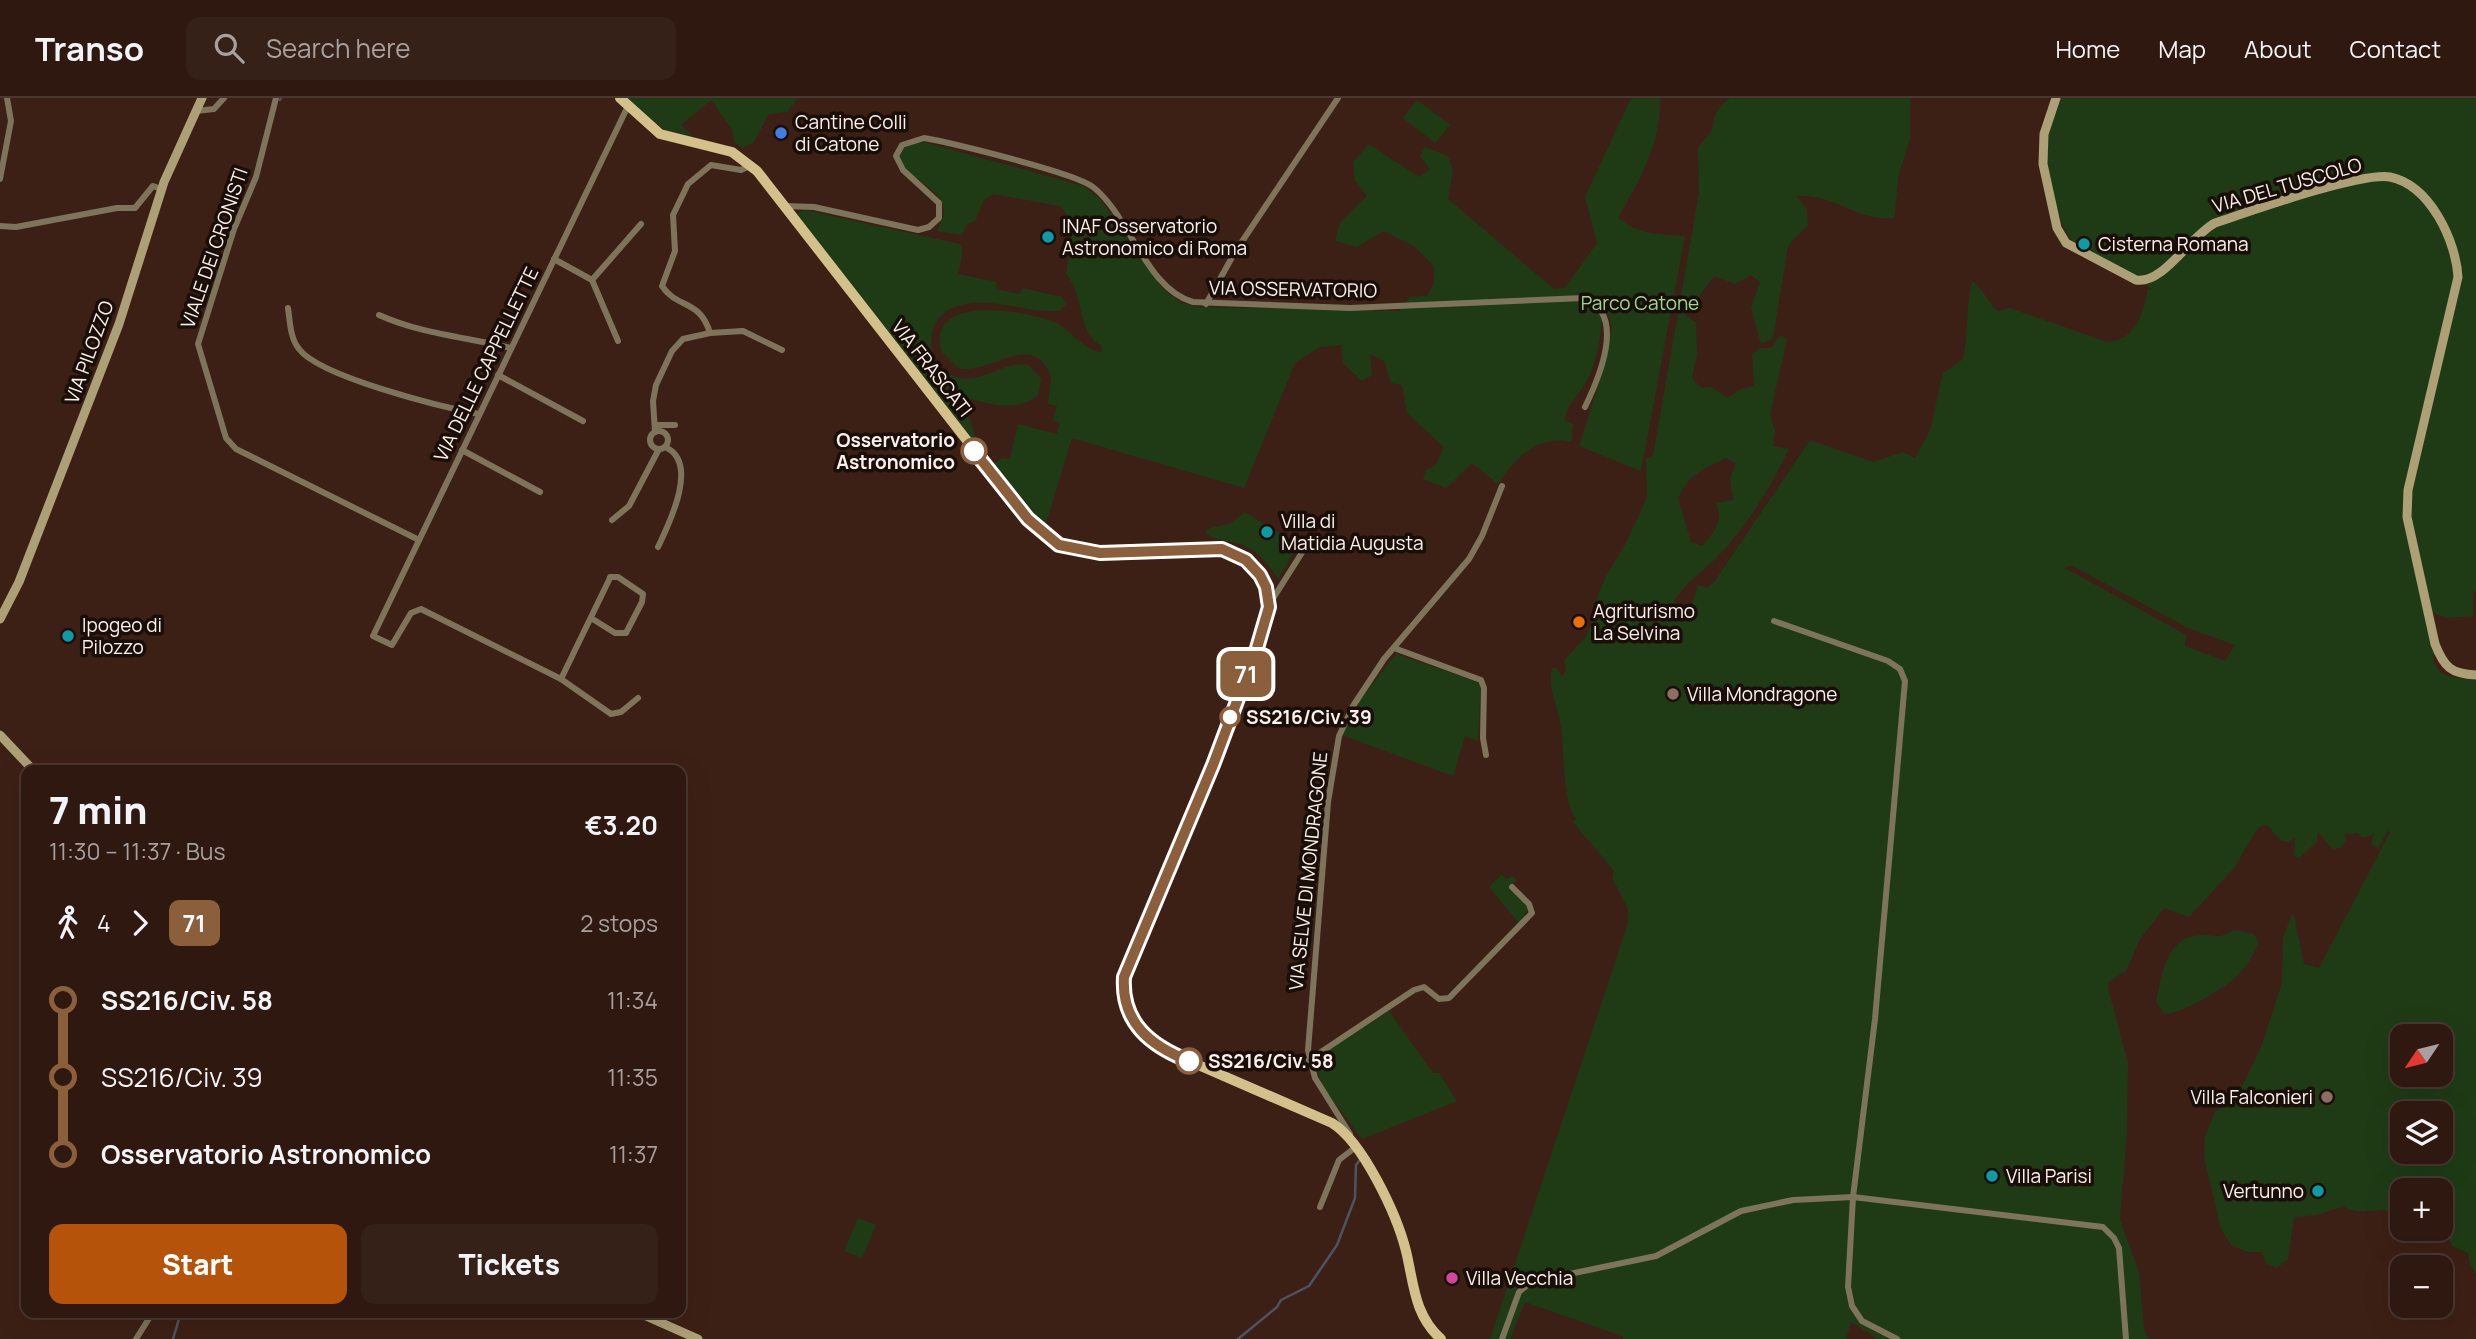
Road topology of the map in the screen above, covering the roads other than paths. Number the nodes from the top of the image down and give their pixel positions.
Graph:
1 (7, 98) edge
2 (202, 98) edge
3 (224, 98) edge
4 (276, 98) edge
5 (1328, 98) edge
6 (2056, 98) edge
7 (1337, 100) edge
8 (624, 102) edge
9 (196, 111) junction
10 (752, 165) junction
11 (0, 179) edge
12 (161, 189) junction
13 (784, 206) junction
14 (641, 224) dead end
15 (0, 226) edge
16 (554, 259) junction
17 (592, 279) junction
18 (1206, 304) junction
19 (288, 307) dead end
20 (379, 315) dead end
21 (710, 333) junction
22 (618, 341) dead end
23 (511, 348) junction
24 (782, 349) dead end
25 (498, 375) junction
26 (1585, 407) dead end
27 (479, 414) junction
28 (583, 421) dead end
29 (675, 425) dead end
30 (656, 429) junction
31 (662, 448) junction
32 (462, 450) junction
33 (1502, 486) dead end
34 (540, 492) dead end
35 (612, 520) dead end
36 (419, 540) junction
37 (658, 547) dead end
38 (1303, 551) dead end
39 (1269, 607) junction
40 (1, 617) edge
41 (591, 618) junction
42 (1774, 621) dead end
43 (1394, 648) junction
44 (2476, 675) edge
45 (561, 679) junction
46 (638, 698) dead end
47 (0, 735) edge
48 (1486, 754) dead end
49 (28, 765) edge
50 (1512, 887) dead end
51 (1309, 1060) junction
52 (1358, 1147) junction
53 (1853, 1197) junction
54 (1320, 1207) dead end
55 (149, 1318) edge
56 (651, 1318) edge
57 (136, 1339) edge
58 (698, 1339) edge
59 (1441, 1339) edge
60 (1502, 1339) edge
61 (1897, 1339) edge
62 (2126, 1339) edge

1 - 11 street
2 - 9 street, VIA PILOZZO
3 - 9 street
4 - 36 street, VIALE DEI CRONISTI
5 - 7 street
6 - 44 street, VIA DEL TUSCOLO
7 - 18 street
8 - 10 main road, VIA FRASCATI
8 - 16 street, VIA DELLE CAPPELLETTE
9 - 12 street, VIA PILOZZO
10 - 13 main road, VIA FRASCATI
10 - 21 street
12 - 15 street
12 - 40 street, VIA PILOZZO
13 - 18 street, VIA OSSERVATORIO
13 - 39 main road, VIA FRASCATI
14 - 17 street
16 - 17 street
16 - 23 street, VIA DELLE CAPPELLETTE
17 - 22 street
18 - 26 street, VIA OSSERVATORIO
19 - 27 street
20 - 23 street
21 - 24 street
21 - 30 street
23 - 25 street, VIA DELLE CAPPELLETTE
25 - 27 street, VIA DELLE CAPPELLETTE
25 - 28 street
27 - 32 street, VIA DELLE CAPPELLETTE
29 - 30 street
30 - 31 street
30 - 31 street
31 - 35 street
31 - 37 street
32 - 34 street
32 - 36 street, VIA DELLE CAPPELLETTE
33 - 43 street, VIA SELVE DI MONDRAGONE
36 - 45 street, VIA DELLE CAPPELLETTE
38 - 39 street
39 - 52 main road
41 - 41 street
41 - 45 street
42 - 53 street
43 - 48 street
43 - 51 street, VIA SELVE DI MONDRAGONE
45 - 46 street
47 - 49 street
50 - 51 street
51 - 52 street, VIA SELVE DI MONDRAGONE
52 - 54 street
52 - 59 main road
53 - 60 street
53 - 61 street
53 - 62 street
55 - 57 street
56 - 58 street

